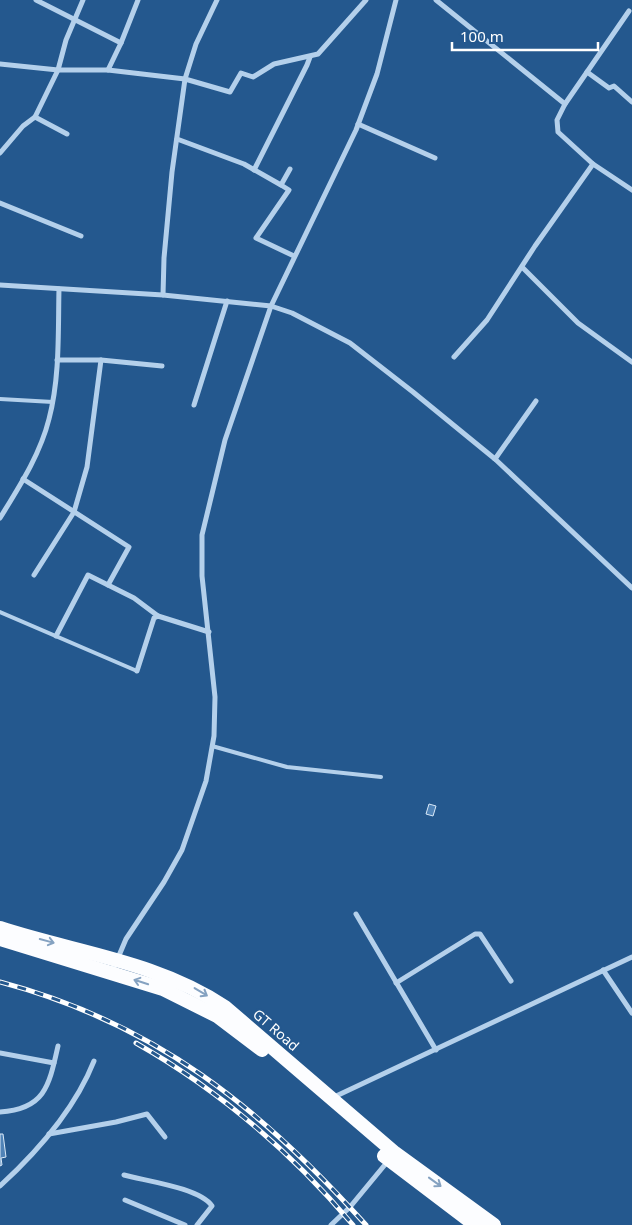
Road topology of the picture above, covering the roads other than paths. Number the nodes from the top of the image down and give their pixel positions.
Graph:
1 (36, 0) edge
2 (83, 0) edge
3 (138, 0) edge
4 (216, 0) edge
5 (366, 0) edge
6 (396, 0) edge
7 (436, 0) edge
8 (630, 11) dead end
9 (75, 20) junction
10 (121, 43) junction
11 (310, 57) junction
12 (0, 64) edge
13 (58, 70) junction
14 (108, 70) junction
15 (587, 72) junction
16 (185, 79) junction
17 (632, 102) edge
18 (565, 104) junction
19 (34, 117) junction
20 (358, 124) junction
21 (66, 134) dead end
22 (177, 139) junction
23 (0, 153) edge
24 (435, 158) dead end
25 (593, 164) junction
26 (290, 169) dead end
27 (254, 170) junction
28 (281, 185) junction
29 (632, 190) edge
30 (0, 203) edge
31 (81, 236) dead end
32 (294, 256) junction
33 (522, 267) junction
34 (0, 284) edge
35 (59, 289) junction
36 (164, 295) junction
37 (227, 301) junction
38 (270, 306) junction
39 (454, 357) dead end
40 (57, 360) junction
41 (101, 360) junction
42 (632, 362) edge
43 (162, 366) dead end
44 (0, 399) edge
45 (536, 401) dead end
46 (53, 402) junction
47 (194, 405) dead end
48 (495, 459) junction
49 (23, 480) junction
50 (74, 512) junction
51 (0, 518) edge
52 (34, 575) dead end
53 (108, 585) junction
54 (632, 588) edge
55 (0, 612) edge
56 (158, 616) junction
57 (209, 632) junction
58 (56, 636) junction
59 (137, 671) joint
60 (212, 746) junction
61 (381, 777) dead end
62 (356, 914) dead end
63 (0, 928) edge
64 (0, 939) edge
65 (632, 957) edge
66 (115, 966) junction
67 (603, 970) junction
68 (511, 981) dead end
69 (396, 983) junction
70 (632, 1013) edge
71 (58, 1046) dead end
72 (436, 1050) junction
73 (0, 1052) edge
74 (94, 1061) dead end
75 (54, 1064) junction
76 (330, 1099) junction
77 (0, 1112) edge
78 (49, 1134) junction
79 (165, 1137) dead end
80 (392, 1156) junction
81 (124, 1175) dead end
82 (0, 1186) edge
83 (125, 1200) dead end
84 (185, 1225) edge
85 (197, 1225) edge
86 (331, 1225) edge
87 (475, 1225) edge
88 (494, 1225) edge

1 - 9 street
2 - 9 street
3 - 10 street
4 - 16 street
5 - 11 street
6 - 20 street
7 - 18 street
8 - 15 street
9 - 10 street
9 - 13 street
10 - 14 street
11 - 16 street
11 - 27 street
12 - 13 street
13 - 14 street
13 - 19 street
14 - 16 street
15 - 17 street
15 - 18 street
16 - 22 street
18 - 25 street
19 - 21 street
19 - 23 street
20 - 24 street
20 - 32 street
22 - 27 street
22 - 36 street
25 - 29 street
25 - 33 street
26 - 28 street
27 - 28 street
28 - 32 street
30 - 31 street
32 - 38 street
33 - 39 street
33 - 42 street
34 - 35 street
35 - 36 street
35 - 40 street
36 - 37 street
37 - 38 street
37 - 47 street
38 - 48 street
38 - 57 street
40 - 41 street
40 - 46 street
41 - 43 street
41 - 50 street
44 - 46 lane
45 - 48 street
46 - 49 street
48 - 54 street
49 - 50 street
49 - 51 street
50 - 52 street
50 - 53 street
53 - 56 street
53 - 58 street
55 - 58 lane
56 - 57 street
56 - 59 street
57 - 60 street
58 - 59 lane
60 - 61 lane
60 - 66 street
62 - 69 street
63 -> 66 highway, GT Road
64 - 66 highway, GT Road
65 - 67 street
66 -> 76 highway, GT Road
80 -> 66 highway, GT Road
67 - 70 street
67 - 72 street
68 - 69 street
69 - 72 street
71 - 75 street
72 - 76 street
73 - 75 street
74 - 78 street
75 - 77 street
76 - 80 highway, GT Road
78 - 79 street
78 - 82 street
80 - 86 street
80 - 87 highway, GT Road
80 -> 88 highway, GT Road
81 - 85 street
83 - 84 street

